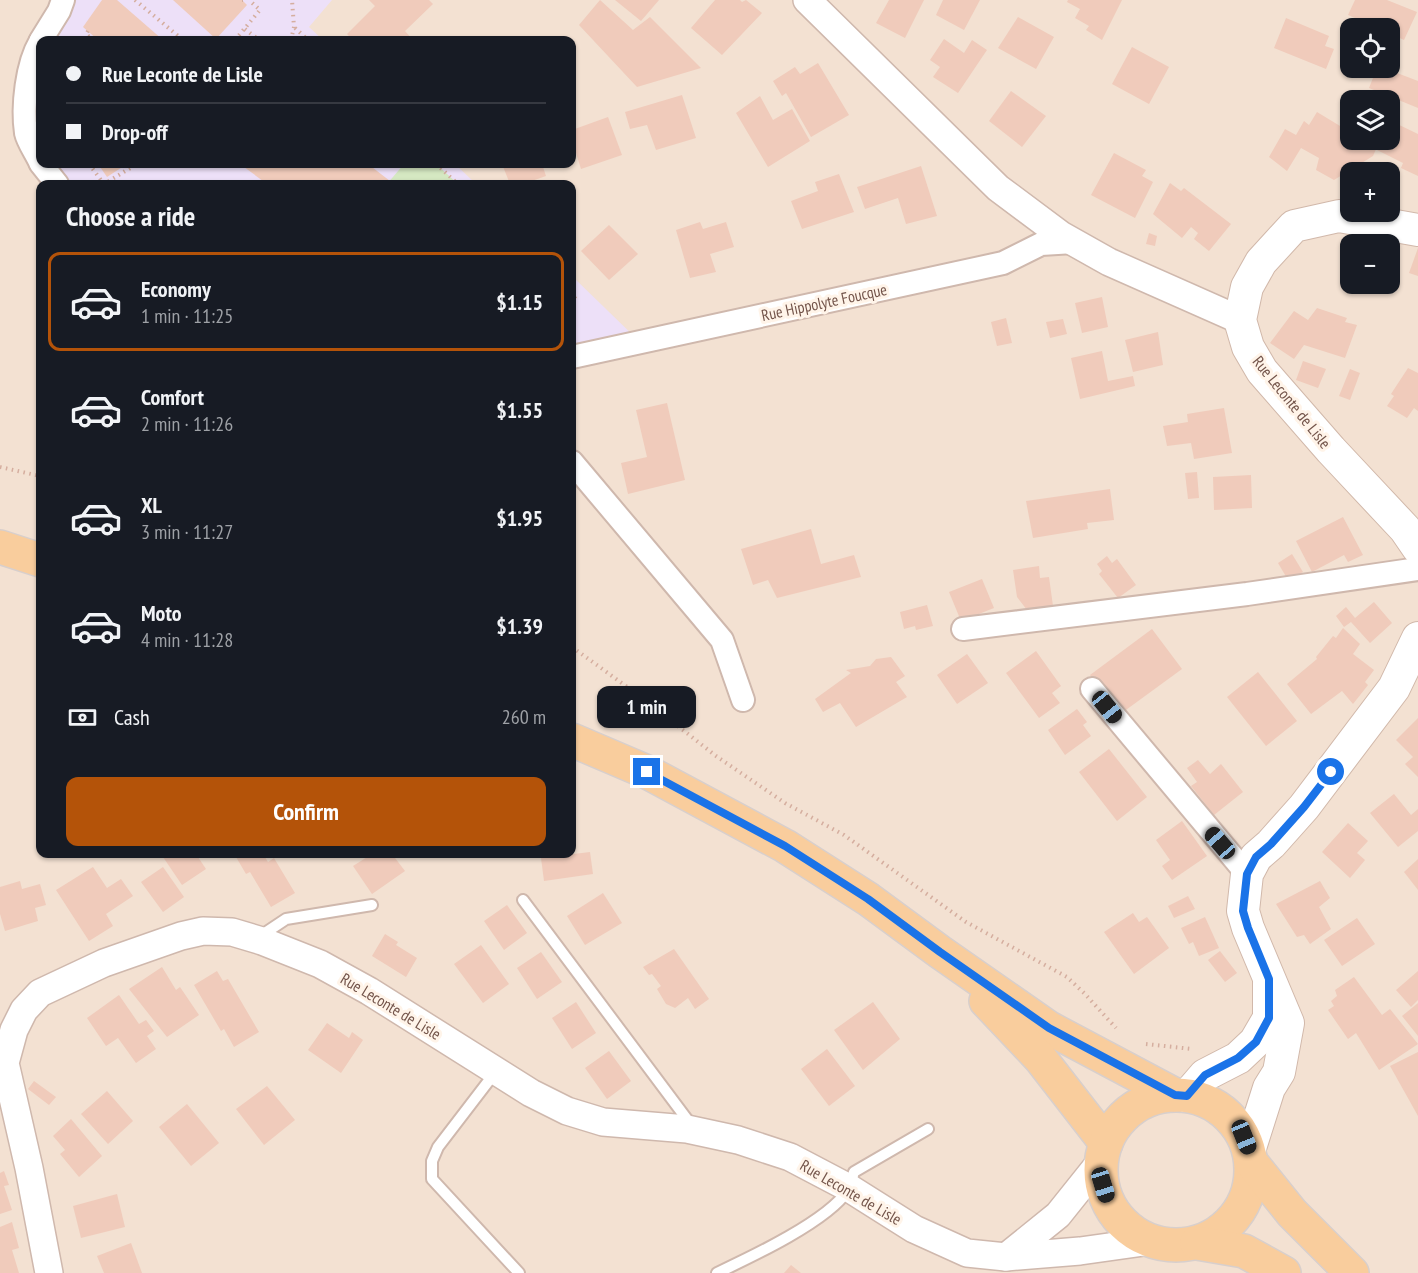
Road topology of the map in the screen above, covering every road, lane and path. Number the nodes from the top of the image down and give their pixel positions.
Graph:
1 (63, 0) edge
2 (135, 0) edge
3 (249, 0) edge
4 (292, 0) edge
5 (807, 0) edge
6 (294, 27) junction
7 (245, 29) junction
8 (88, 31) dead end
9 (44, 36) edge
10 (88, 36) edge
11 (178, 36) edge
12 (239, 36) edge
13 (254, 36) edge
14 (292, 36) edge
15 (304, 36) edge
16 (36, 49) edge
17 (36, 153) edge
18 (45, 168) edge
19 (130, 168) edge
20 (440, 168) edge
21 (54, 180) edge
22 (111, 180) edge
23 (454, 180) edge
24 (1418, 230) edge
25 (1074, 242) junction
26 (1240, 320) junction
27 (576, 356) edge
28 (0, 467) edge
29 (576, 467) edge
30 (36, 475) edge
31 (0, 547) edge
32 (1418, 548) edge
33 (36, 559) edge
34 (1418, 569) edge
35 (963, 628) dead end
36 (1418, 638) edge
37 (576, 650) edge
38 (1092, 689) dead end
39 (743, 700) dead end
40 (576, 742) edge
41 (1247, 874) junction
42 (523, 900) dead end
43 (372, 905) dead end
44 (257, 939) junction
45 (940, 952) junction
46 (1269, 979) junction
47 (1118, 1030) dead end
48 (1140, 1043) dead end
49 (1199, 1049) dead end
50 (3, 1061) edge
51 (497, 1070) junction
52 (1181, 1096) junction
53 (928, 1129) dead end
54 (695, 1131) junction
55 (1104, 1151) junction
56 (1250, 1156) junction
57 (849, 1188) junction
58 (1151, 1241) junction
59 (1197, 1243) junction
60 (1006, 1257) junction
61 (49, 1273) edge
62 (519, 1273) edge
63 (717, 1273) edge
64 (1284, 1273) edge
65 (1352, 1273) edge

1 - 9 street
2 - 11 path
3 - 7 path
4 - 6 path
5 - 25 street
6 - 14 path
6 - 15 path
7 - 12 path
7 - 13 path
8 - 10 path
16 - 17 street
18 - 21 street
19 - 22 path
20 - 23 path
24 - 26 main road, Rue Leconte de Lisle
25 - 26 street
25 - 27 street, Rue Hippolyte Foucque
26 - 32 main road, Rue Leconte de Lisle
28 - 30 path
29 - 39 street
31 - 33 main road
34 - 35 street
36 - 41 main road
37 - 47 path
38 - 41 street
40 - 45 main road
41 - 46 main road
42 - 54 lane
43 - 44 lane
44 - 50 street, Rue Leconte de Lisle
44 - 51 street, Rue Leconte de Lisle
45 - 52 main road
45 - 55 main road
46 - 52 main road
46 - 56 main road
48 - 49 path
50 - 61 street, Rue Leconte de Lisle
51 - 54 street, Rue Leconte de Lisle
51 - 62 lane
52 - 55 main road
52 - 56 main road
53 - 57 lane
54 - 57 street, Rue Leconte de Lisle
55 - 58 main road
55 - 60 street
56 - 59 main road
56 - 65 main road
57 - 60 street, Rue Leconte de Lisle
57 - 63 lane
58 - 59 main road
58 - 60 street, Rue Leconte de Lisle
59 - 64 main road

